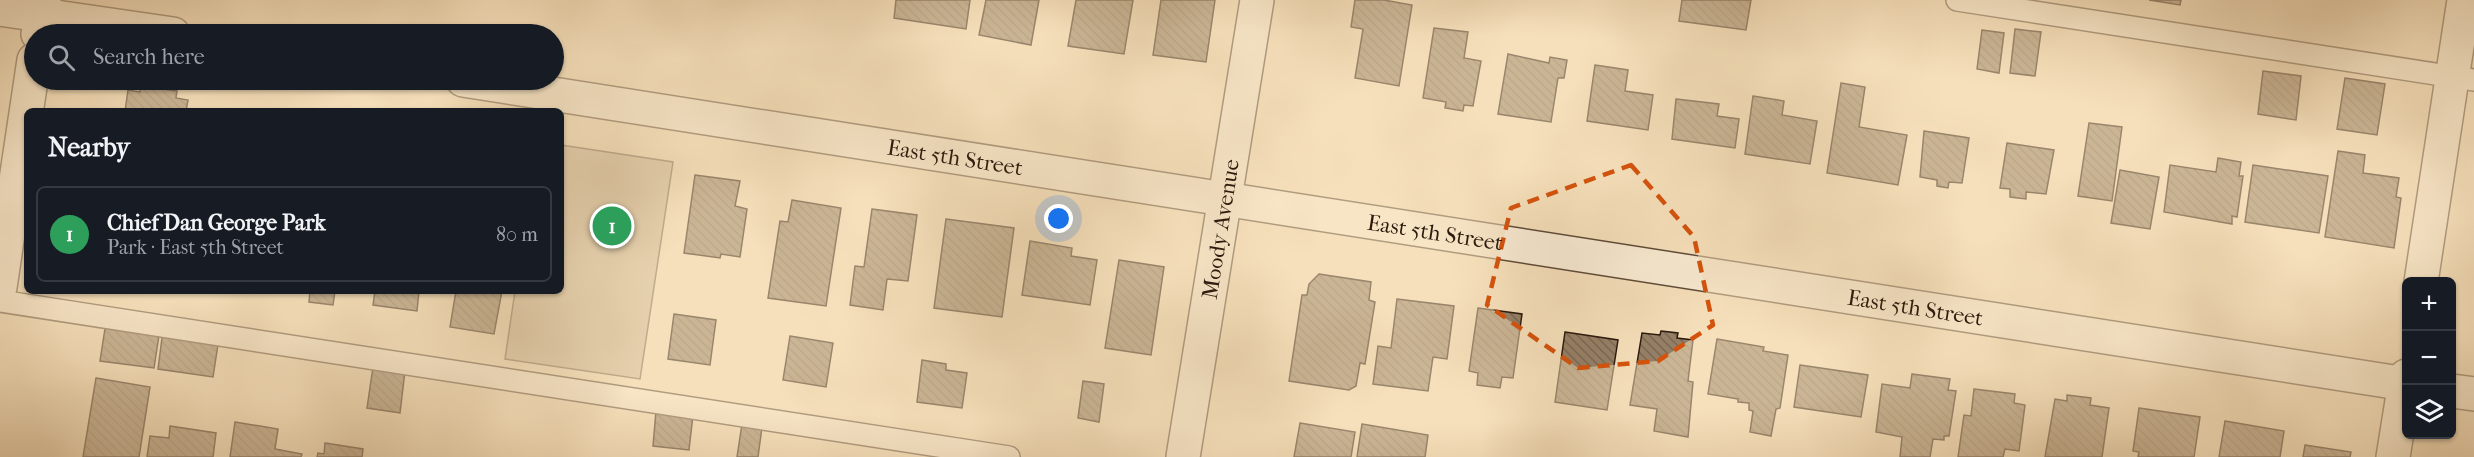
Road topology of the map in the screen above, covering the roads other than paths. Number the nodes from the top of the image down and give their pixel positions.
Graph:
1 (1257, 0) edge
2 (1957, 0) edge
3 (2464, 0) edge
4 (0, 9) edge
5 (41, 17) edge
6 (95, 24) edge
7 (2463, 78) edge
8 (30, 90) edge
9 (528, 90) edge
10 (27, 108) edge
11 (24, 127) edge
12 (1225, 198) junction
13 (2422, 277) edge
14 (0, 287) edge
15 (0, 301) edge
16 (2402, 380) edge
17 (2405, 385) edge
18 (2456, 392) edge
19 (2474, 394) edge
20 (1009, 457) edge
21 (1183, 457) edge
22 (2393, 457) edge

1 - 12 street, Moody Avenue
2 - 7 lane
3 - 7 street
4 - 5 street
5 - 6 street
7 - 13 street
8 - 10 street
9 - 12 street, East 5th Street
11 - 14 street
12 - 16 street, East 5th Street
12 - 21 street, Moody Avenue
15 - 20 lane
17 - 22 street
18 - 19 street

